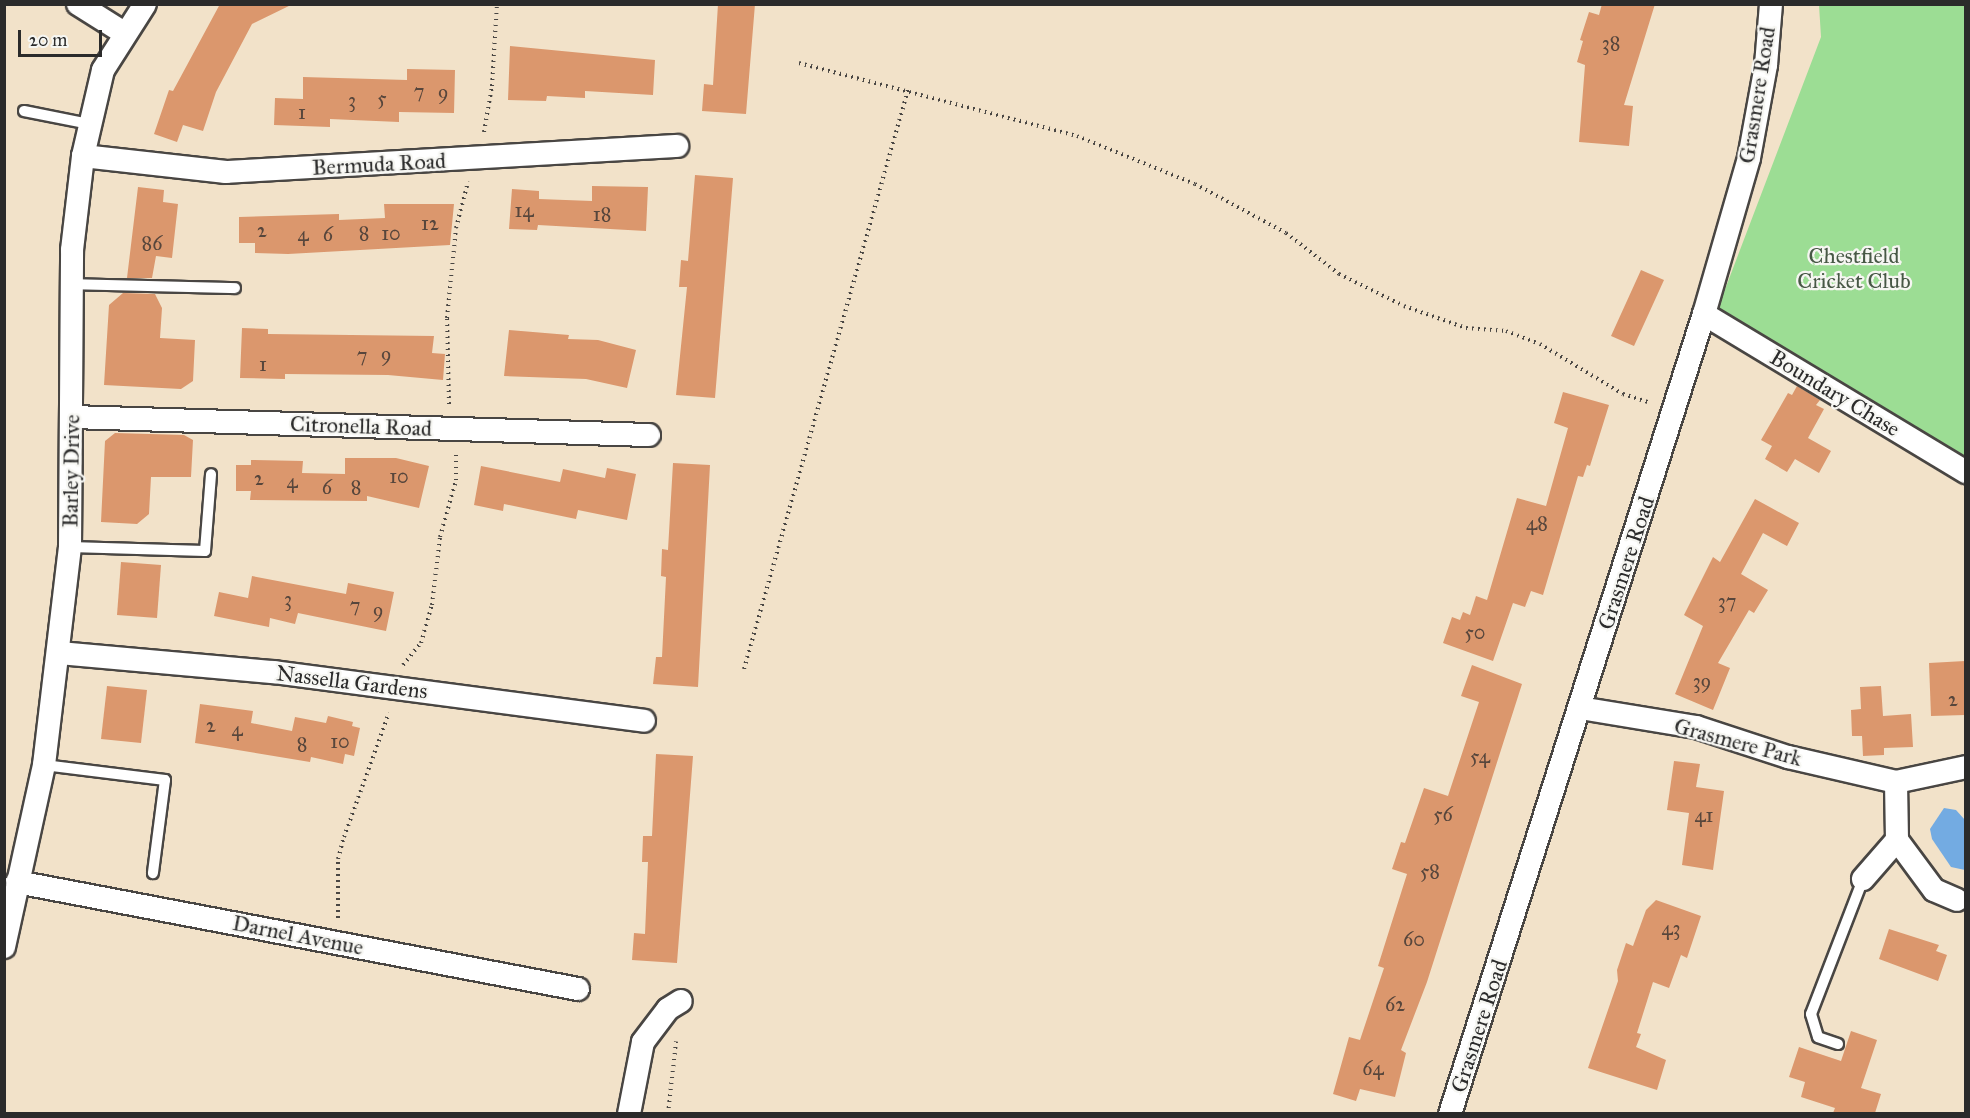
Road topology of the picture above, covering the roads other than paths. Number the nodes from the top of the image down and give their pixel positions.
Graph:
1 (78, 4) edge
2 (145, 4) edge
3 (1771, 4) edge
4 (124, 33) junction
5 (24, 111) dead end
6 (89, 124) junction
7 (677, 146) dead end
8 (83, 156) junction
9 (71, 284) junction
10 (235, 288) dead end
11 (1704, 314) junction
12 (72, 417) junction
13 (649, 435) dead end
14 (1965, 472) edge
15 (211, 474) dead end
16 (70, 547) junction
17 (59, 653) junction
18 (1580, 708) junction
19 (644, 721) dead end
20 (44, 765) junction
21 (1965, 766) edge
22 (1896, 782) junction
23 (1897, 840) junction
24 (153, 873) dead end
25 (1863, 879) joint
26 (17, 882) junction
27 (1957, 900) dead end
28 (4, 947) edge
29 (578, 988) dead end
30 (681, 1001) road end
31 (1838, 1044) dead end
32 (629, 1113) edge
33 (1450, 1113) edge

1 - 4 street
2 - 4 street, Barley Drive
3 - 11 street, Grasmere Road
4 - 6 street, Barley Drive
5 - 6 lane
6 - 8 street, Barley Drive
7 - 8 street, Bermuda Road
8 - 9 street, Barley Drive
9 - 10 lane
9 - 12 street, Barley Drive
11 - 14 street, Boundary Chase
11 - 18 street, Grasmere Road
12 - 13 street, Citronella Road
12 - 16 street, Barley Drive
15 - 16 lane
16 - 17 street, Barley Drive
17 - 19 street, Nassella Gardens
17 - 20 street, Barley Drive
18 - 22 street, Grasmere Park
18 - 33 street, Grasmere Road
20 - 24 lane
20 - 26 street, Barley Drive
21 - 22 street, Grasmere Park
22 - 23 street
23 - 25 street
23 - 27 street
25 - 31 lane
26 - 28 street, Barley Drive
26 - 29 street, Darnel Avenue
30 - 32 street

